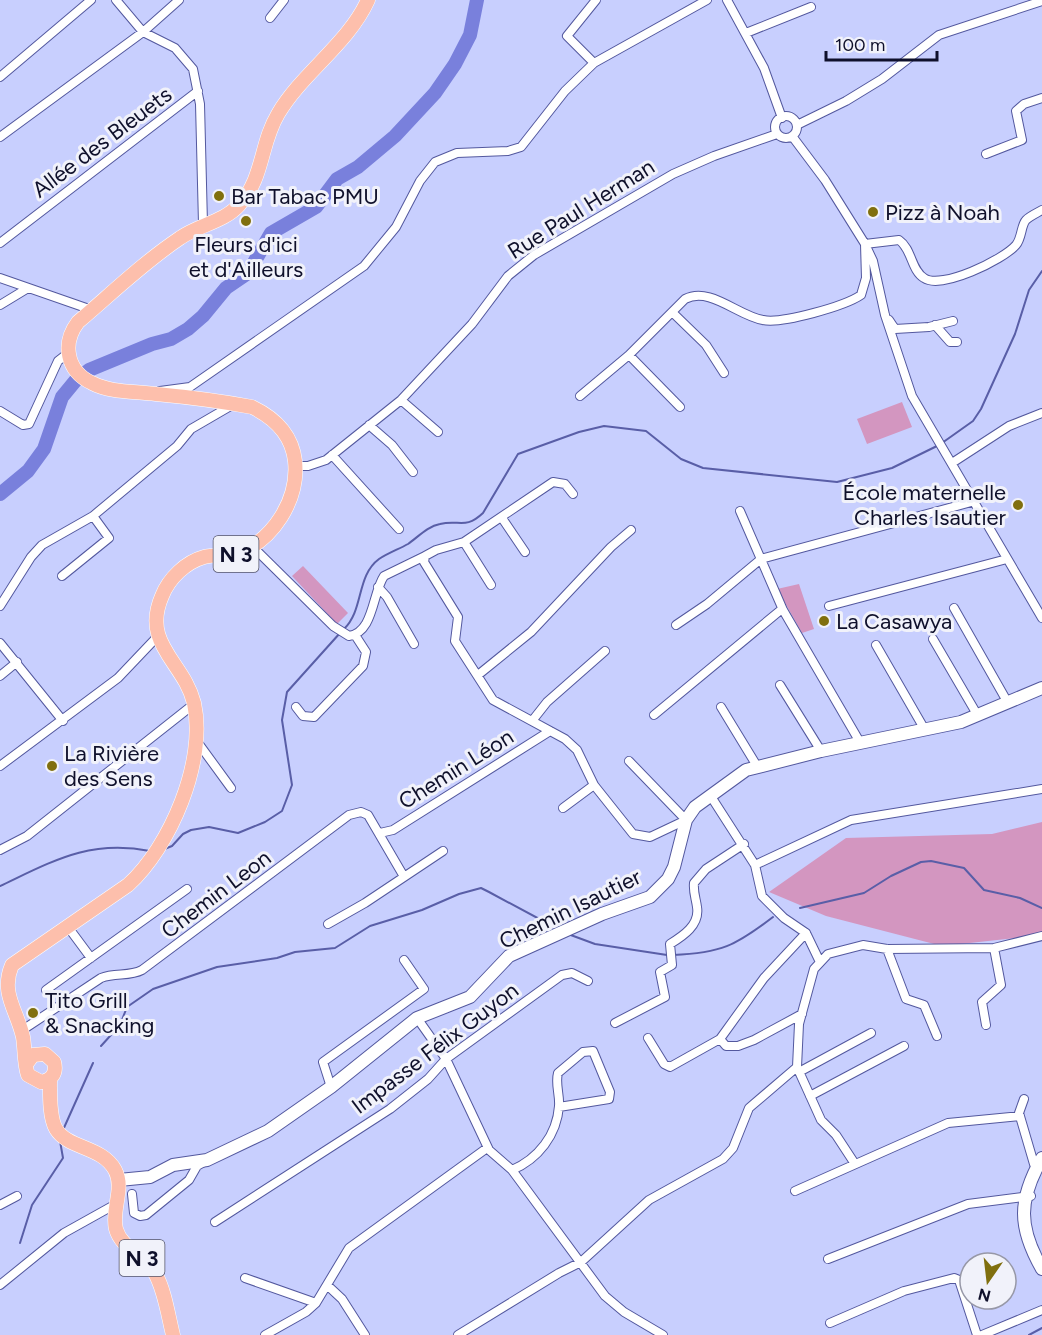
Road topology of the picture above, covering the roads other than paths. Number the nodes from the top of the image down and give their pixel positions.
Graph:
1 (91, 0) edge
2 (116, 0) edge
3 (179, 0) edge
4 (284, 0) edge
5 (368, 0) edge
6 (596, 0) edge
7 (707, 0) edge
8 (727, 0) edge
9 (1042, 1) edge
10 (811, 7) dead end
11 (270, 18) dead end
12 (142, 32) junction
13 (746, 33) junction
14 (594, 63) junction
15 (0, 77) edge
16 (198, 91) junction
17 (1042, 98) edge
18 (782, 118) junction
19 (797, 125) junction
20 (777, 134) junction
21 (792, 136) junction
22 (0, 137) edge
23 (986, 154) dead end
24 (1042, 210) edge
25 (202, 224) junction
26 (0, 243) edge
27 (865, 244) junction
28 (0, 278) edge
29 (28, 288) junction
30 (0, 305) edge
31 (92, 310) junction
32 (672, 312) junction
33 (885, 315) junction
34 (953, 321) dead end
35 (935, 325) junction
36 (957, 342) dead end
37 (629, 356) junction
38 (69, 358) junction
39 (724, 373) dead end
40 (155, 394) junction
41 (580, 396) dead end
42 (401, 400) junction
43 (234, 404) junction
44 (680, 407) dead end
45 (0, 411) edge
46 (1042, 413) edge
47 (369, 425) junction
48 (438, 432) dead end
49 (332, 454) junction
50 (952, 463) junction
51 (295, 466) junction
52 (413, 472) dead end
53 (573, 494) dead end
54 (975, 501) junction
55 (740, 511) dead end
56 (93, 516) junction
57 (502, 518) junction
58 (399, 529) dead end
59 (631, 530) dead end
60 (464, 542) junction
61 (252, 546) junction
62 (525, 552) dead end
63 (425, 556) junction
64 (761, 559) junction
65 (1007, 559) junction
66 (62, 576) dead end
67 (491, 585) dead end
68 (378, 587) junction
69 (0, 606) edge
70 (829, 606) dead end
71 (954, 608) dead end
72 (782, 609) junction
73 (1042, 618) edge
74 (676, 625) dead end
75 (355, 635) junction
76 (157, 637) junction
77 (933, 639) dead end
78 (0, 643) edge
79 (414, 644) dead end
80 (876, 645) dead end
81 (605, 651) dead end
82 (17, 662) junction
83 (478, 675) junction
84 (0, 676) edge
85 (780, 686) dead end
86 (1042, 688) edge
87 (1008, 703) junction
88 (194, 704) junction
89 (296, 707) dead end
90 (721, 707) dead end
91 (654, 715) dead end
92 (978, 716) junction
93 (63, 721) junction
94 (532, 721) junction
95 (925, 730) junction
96 (550, 731) junction
97 (196, 740) junction
98 (861, 744) junction
99 (821, 751) junction
100 (629, 761) dead end
101 (0, 766) edge
102 (757, 766) junction
103 (594, 785) junction
104 (231, 788) dead end
105 (1042, 789) edge
106 (710, 795) junction
107 (563, 808) dead end
108 (686, 820) junction
109 (380, 833) junction
110 (744, 844) junction
111 (0, 850) edge
112 (443, 850) dead end
113 (755, 865) junction
114 (403, 875) junction
115 (187, 890) dead end
116 (328, 924) dead end
117 (68, 927) junction
118 (806, 933) junction
119 (1042, 936) edge
120 (994, 948) junction
121 (887, 949) junction
122 (92, 958) junction
123 (404, 960) dead end
124 (819, 960) junction
125 (3, 975) edge
126 (588, 981) dead end
127 (46, 990) dead end
128 (802, 1014) junction
129 (417, 1018) junction
130 (615, 1023) dead end
131 (986, 1025) dead end
132 (22, 1033) junction
133 (871, 1033) dead end
134 (937, 1036) dead end
135 (648, 1038) dead end
136 (720, 1039) junction
137 (904, 1046) dead end
138 (41, 1053) junction
139 (446, 1059) junction
140 (27, 1063) junction
141 (798, 1070) junction
142 (46, 1081) junction
143 (331, 1087) junction
144 (810, 1096) junction
145 (1024, 1099) dead end
146 (559, 1107) junction
147 (1020, 1116) junction
148 (488, 1148) junction
149 (207, 1160) junction
150 (855, 1164) junction
151 (1041, 1166) edge
152 (512, 1170) junction
153 (119, 1180) junction
154 (795, 1191) dead end
155 (132, 1194) dead end
156 (17, 1196) dead end
157 (1028, 1196) junction
158 (116, 1204) junction
159 (0, 1205) edge
160 (215, 1222) dead end
161 (1042, 1258) edge
162 (828, 1259) dead end
163 (581, 1262) junction
164 (1042, 1269) edge
165 (245, 1278) dead end
166 (0, 1285) edge
167 (327, 1286) junction
168 (316, 1303) junction
169 (1042, 1310) edge
170 (830, 1323) dead end
171 (173, 1335) edge
172 (265, 1335) edge
173 (365, 1335) edge
174 (458, 1335) edge
175 (663, 1335) edge
176 (977, 1335) edge
177 (982, 1335) edge

1 - 15 street
2 - 12 street
3 - 12 street
4 - 11 street
5 - 25 main road
6 - 14 street
7 - 14 street
8 - 13 street
9 - 19 street
10 - 13 street
12 - 16 street
12 - 22 street
13 - 18 street
14 - 40 street
16 - 25 street
16 - 26 street, Allée des Bleuets
17 - 23 street
18 - 19 street
18 - 20 street
19 - 21 street
20 - 21 street
20 - 42 street, Rue Paul Herman
21 - 27 street
24 - 27 street
25 - 31 main road
27 - 32 street
27 - 33 street
28 - 29 street
29 - 30 street
29 - 31 street
31 - 38 main road
32 - 37 street
32 - 39 street
33 - 35 street
33 - 50 street
34 - 35 street
35 - 36 street
37 - 41 street
37 - 44 street
38 - 40 main road, N 3
38 - 45 street
40 - 43 main road, N 3
42 - 47 street, Rue Paul Herman
42 - 48 street
43 - 51 main road, N 3
43 - 56 street
46 - 50 street
47 - 49 street, Rue Paul Herman
47 - 52 street
49 - 51 street, Rue Paul Herman
49 - 58 street
50 - 54 street
51 - 61 main road, N 3
53 - 57 street
54 - 64 street
54 - 65 street
55 - 64 street
56 - 66 street
56 - 69 street
57 - 60 street
57 - 62 street
59 - 83 street
60 - 63 street
60 - 67 street
61 - 75 street
61 - 76 main road, N 3
63 - 68 street
63 - 83 street, Chemin Léon
64 - 72 street
64 - 74 street
65 - 70 street
65 - 73 street
68 - 75 street
68 - 79 street
71 - 87 street
72 - 91 street
72 - 98 street
75 - 89 street
76 - 88 main road
76 - 93 street
77 - 92 street
78 - 82 street
80 - 95 street
81 - 94 street
82 - 84 street
82 - 93 street
83 - 94 street, Chemin Léon
85 - 99 street
86 - 87 main road, Chemin Isautier
87 - 92 main road, Chemin Isautier
88 - 97 main road
88 - 111 street
90 - 102 street
92 - 95 main road, Chemin Isautier
93 - 101 street
94 - 96 street, Chemin Léon
95 - 98 main road, Chemin Isautier
96 - 103 street, Chemin Léon
96 - 109 street, Chemin Léon
97 - 104 street
97 - 117 main road
98 - 99 main road, Chemin Isautier
99 - 102 main road, Chemin Isautier
100 - 108 street
102 - 106 main road, Chemin Isautier
103 - 107 street
103 - 108 street, Chemin Léon
105 - 113 street
106 - 108 main road, Chemin Isautier
106 - 110 street
108 - 129 main road, Chemin Isautier
109 - 114 street, Chemin Leon
109 - 132 street, Chemin Leon
110 - 113 street
110 - 130 street
112 - 114 street
113 - 118 street
114 - 116 street
115 - 122 street
117 - 122 street
117 - 125 main road
118 - 124 street
118 - 136 street
119 - 120 street
120 - 121 street
120 - 131 street
121 - 124 street
121 - 134 street
122 - 127 street
123 - 143 street
124 - 128 street
125 - 132 main road
126 - 139 street, Impasse Félix Guyon
128 - 136 street
128 - 141 street
129 - 139 street
129 - 143 main road, Chemin Isautier
132 - 138 main road
132 - 140 main road
133 - 141 street
135 - 136 street
137 - 144 street
138 - 140 main road
138 - 142 main road
139 - 148 street
139 - 160 street, Impasse Félix Guyon
140 - 142 main road
141 - 144 street
141 - 163 street
142 - 153 main road
143 - 149 main road, Chemin Isautier
144 - 150 street
145 - 147 street
146 - 146 street
146 - 152 street
147 - 150 street
147 - 151 street
148 - 152 street
148 - 167 street
149 - 153 main road, Chemin Isautier
149 - 155 street, Chemin Isautier
150 - 154 street
151 - 157 main road
152 - 163 street
153 - 158 main road, N 3
156 - 159 street
157 - 161 main road
157 - 162 street
157 - 164 main road
158 - 166 street
158 - 171 main road, N 3
163 - 174 street
163 - 175 street
165 - 168 street
167 - 168 street
167 - 173 street
168 - 172 street
169 - 177 street
170 - 176 street

